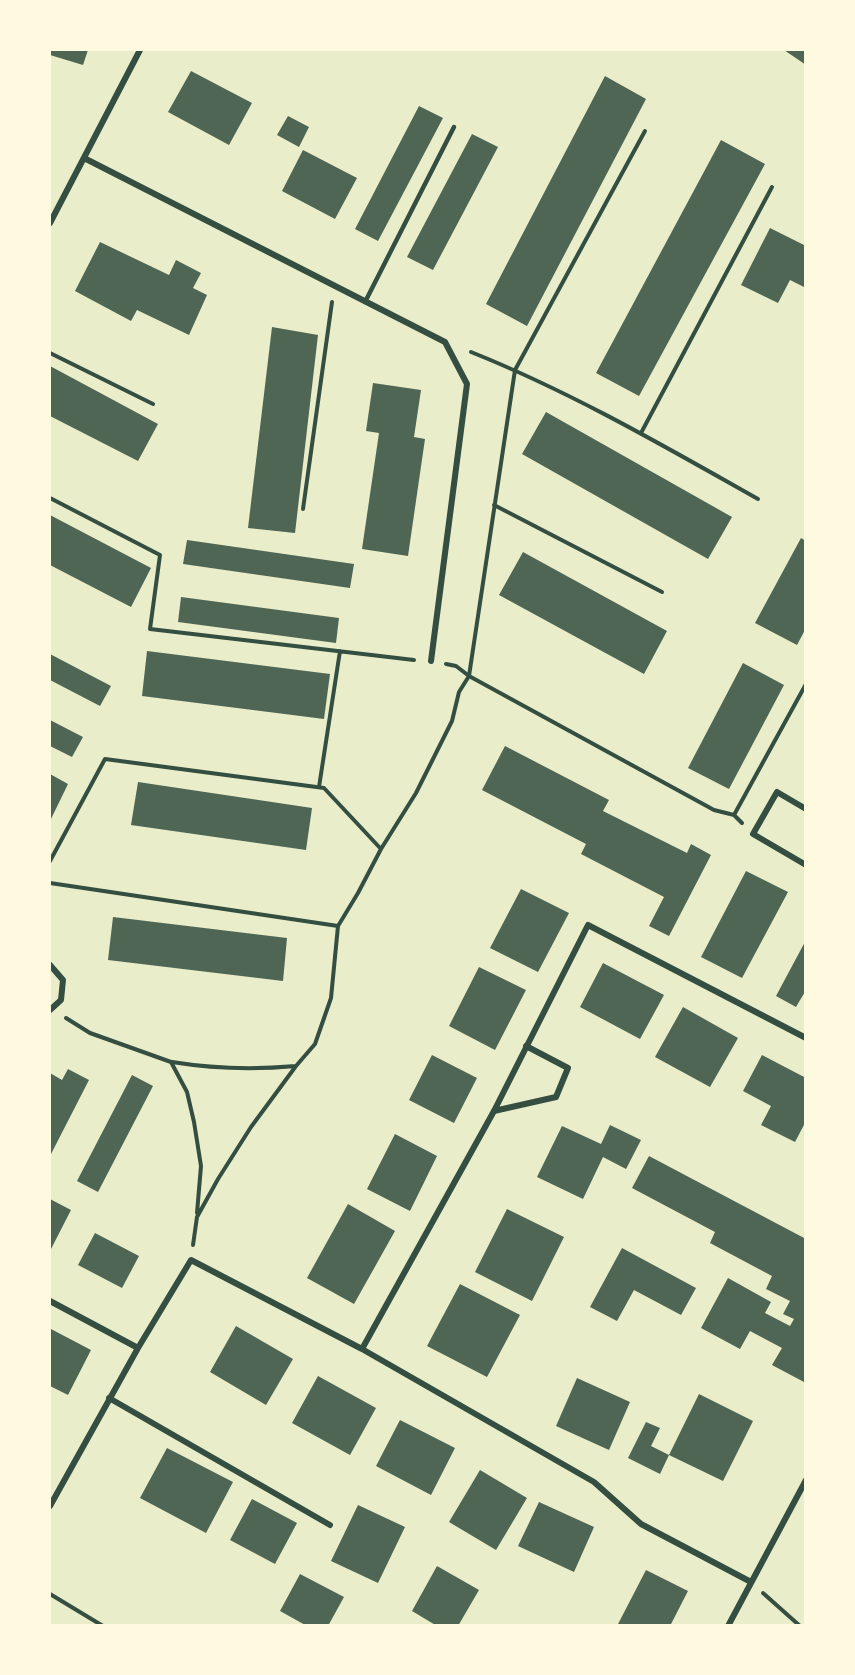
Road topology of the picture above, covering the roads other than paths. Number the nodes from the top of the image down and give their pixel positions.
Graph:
1 (140, 50) edge
2 (454, 126) dead end
3 (84, 158) junction
4 (50, 223) edge
5 (364, 302) junction
6 (431, 662) road end
7 (806, 808) edge
8 (806, 865) edge
9 (50, 965) edge
10 (51, 1010) edge
11 (806, 1038) edge
12 (526, 1046) junction
13 (494, 1111) junction
14 (50, 1301) edge
15 (138, 1348) junction
16 (362, 1349) junction
17 (109, 1398) junction
18 (806, 1480) edge
19 (50, 1506) edge
20 (330, 1525) dead end
21 (752, 1582) junction
22 (728, 1626) edge

1 - 3 street
2 - 5 lane
3 - 4 street
3 - 5 street
5 - 6 street
7 - 8 street
9 - 10 street
11 - 12 street
12 - 13 street
12 - 13 street
13 - 16 street
14 - 15 street
15 - 16 street
15 - 17 street
16 - 21 street
17 - 19 street
17 - 20 street
18 - 21 street
21 - 22 street

